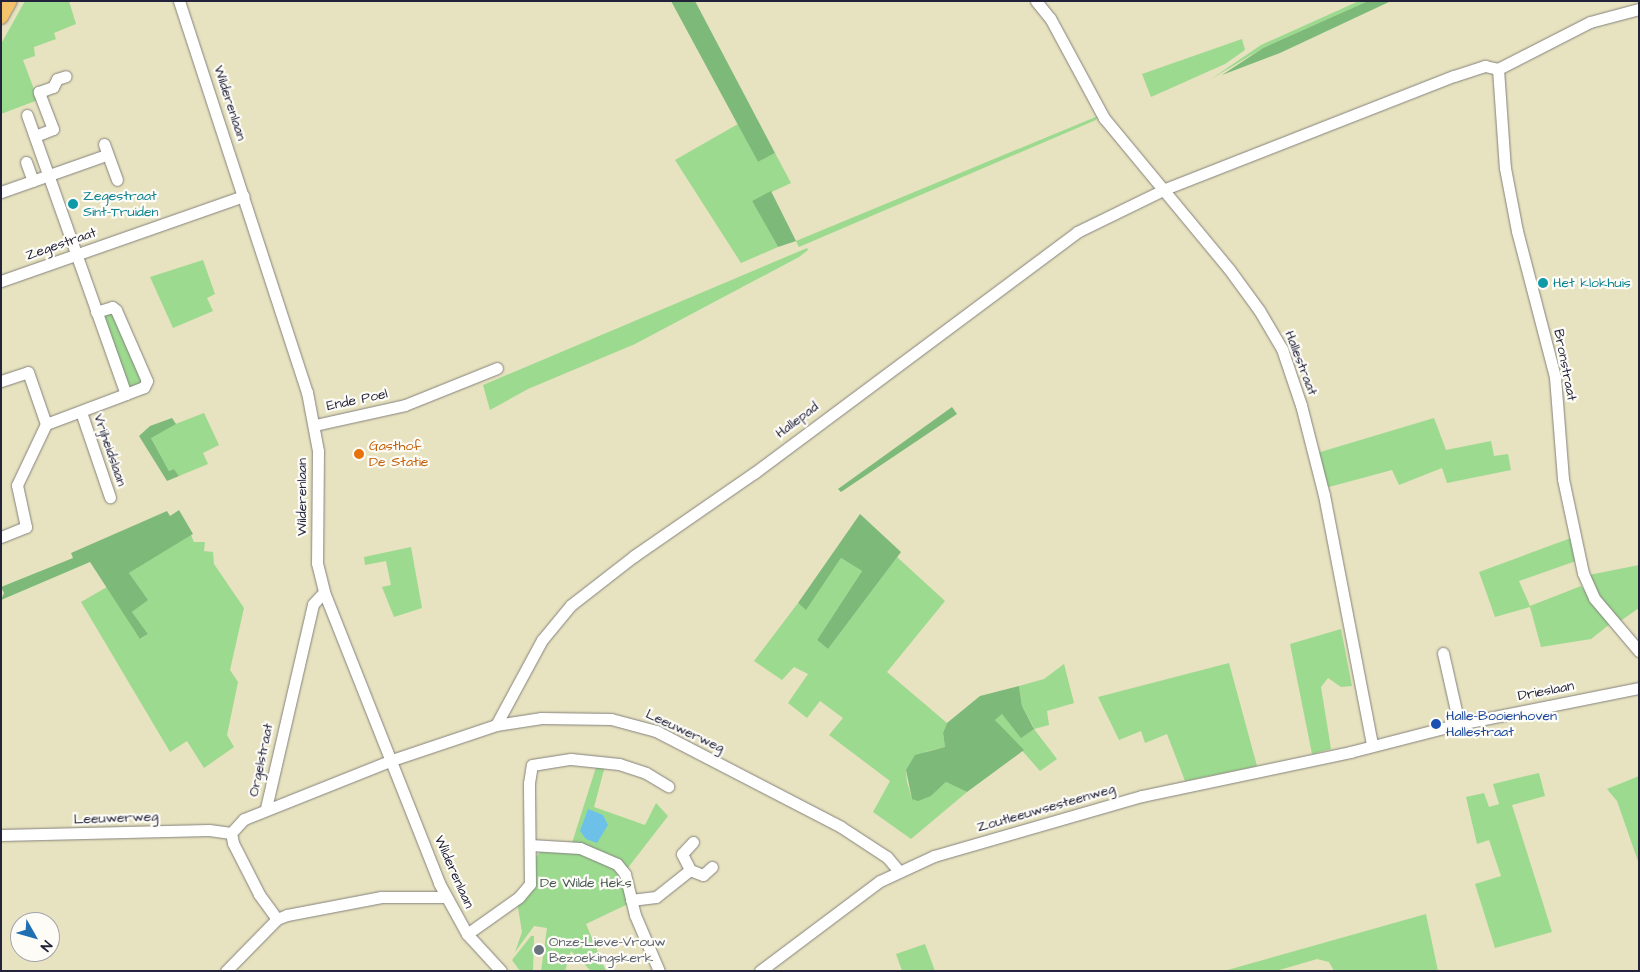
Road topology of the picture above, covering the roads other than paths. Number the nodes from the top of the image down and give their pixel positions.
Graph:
1 (10, 1) edge
2 (179, 1) edge
3 (1036, 1) edge
4 (1639, 9) edge
5 (1, 17) edge
6 (1498, 69) junction
7 (66, 76) dead end
8 (27, 115) dead end
9 (34, 136) junction
10 (26, 162) dead end
11 (49, 176) junction
12 (117, 180) dead end
13 (33, 181) junction
14 (1165, 189) junction
15 (1, 192) edge
16 (244, 196) junction
17 (77, 255) junction
18 (1, 282) edge
19 (96, 312) junction
20 (497, 368) dead end
21 (1, 381) edge
22 (126, 394) junction
23 (81, 412) junction
24 (46, 424) junction
25 (315, 425) junction
26 (110, 497) dead end
27 (1, 538) edge
28 (324, 592) junction
29 (1639, 651) edge
30 (1443, 653) dead end
31 (1639, 688) edge
32 (1458, 724) junction
33 (496, 725) junction
34 (1372, 745) junction
35 (392, 760) junction
36 (668, 786) dead end
37 (266, 808) junction
38 (231, 833) junction
39 (1, 834) edge
40 (693, 842) dead end
41 (530, 845) junction
42 (712, 867) dead end
43 (690, 870) junction
44 (898, 870) junction
45 (446, 897) junction
46 (630, 900) junction
47 (277, 919) junction
48 (467, 934) junction
49 (226, 971) edge
50 (501, 971) edge
51 (658, 971) edge
52 (760, 971) edge

1 - 5 main road
2 - 16 street, Wilderenlaan
3 - 14 street, Hallestraat
4 - 6 street
6 - 14 street
6 - 29 street, Bronstraat
7 - 9 street
8 - 9 street
9 - 11 street
10 - 13 street
11 - 12 street
11 - 13 street
11 - 17 street
13 - 15 street
14 - 33 street, Hallepad
14 - 34 street, Hallestraat
16 - 17 street, Zegestraat
16 - 25 street, Wilderenlaan
17 - 18 street, Zegestraat
17 - 19 street
19 - 22 street
19 - 22 street, Vrijheidslaan
20 - 25 street, Ende Poel
21 - 24 street
22 - 23 street, Vrijheidslaan
23 - 24 street, Vrijheidslaan
23 - 26 street, Vrijheidslaan
24 - 27 street
25 - 28 street, Wilderenlaan
28 - 35 street, Wilderenlaan
28 - 37 street, Orgelstraat
30 - 32 street
31 - 32 street, Drieslaan
32 - 34 street, Drieslaan
33 - 35 street, Leeuwerweg
33 - 44 street, Leeuwerweg
34 - 44 street, Zoutleeuwsesteenweg
35 - 37 street, Leeuwerweg
35 - 45 street, Wilderenlaan
36 - 41 street
37 - 38 street, Orgelstraat
38 - 39 street, Leeuwerweg
38 - 47 street
40 - 43 street
41 - 46 street
41 - 48 street
42 - 43 street
43 - 46 street
44 - 52 street, Zoutleeuwsesteenweg
45 - 47 street
45 - 48 street, Wilderenlaan
46 - 51 street
47 - 49 street
48 - 50 street, Wilderenlaan

